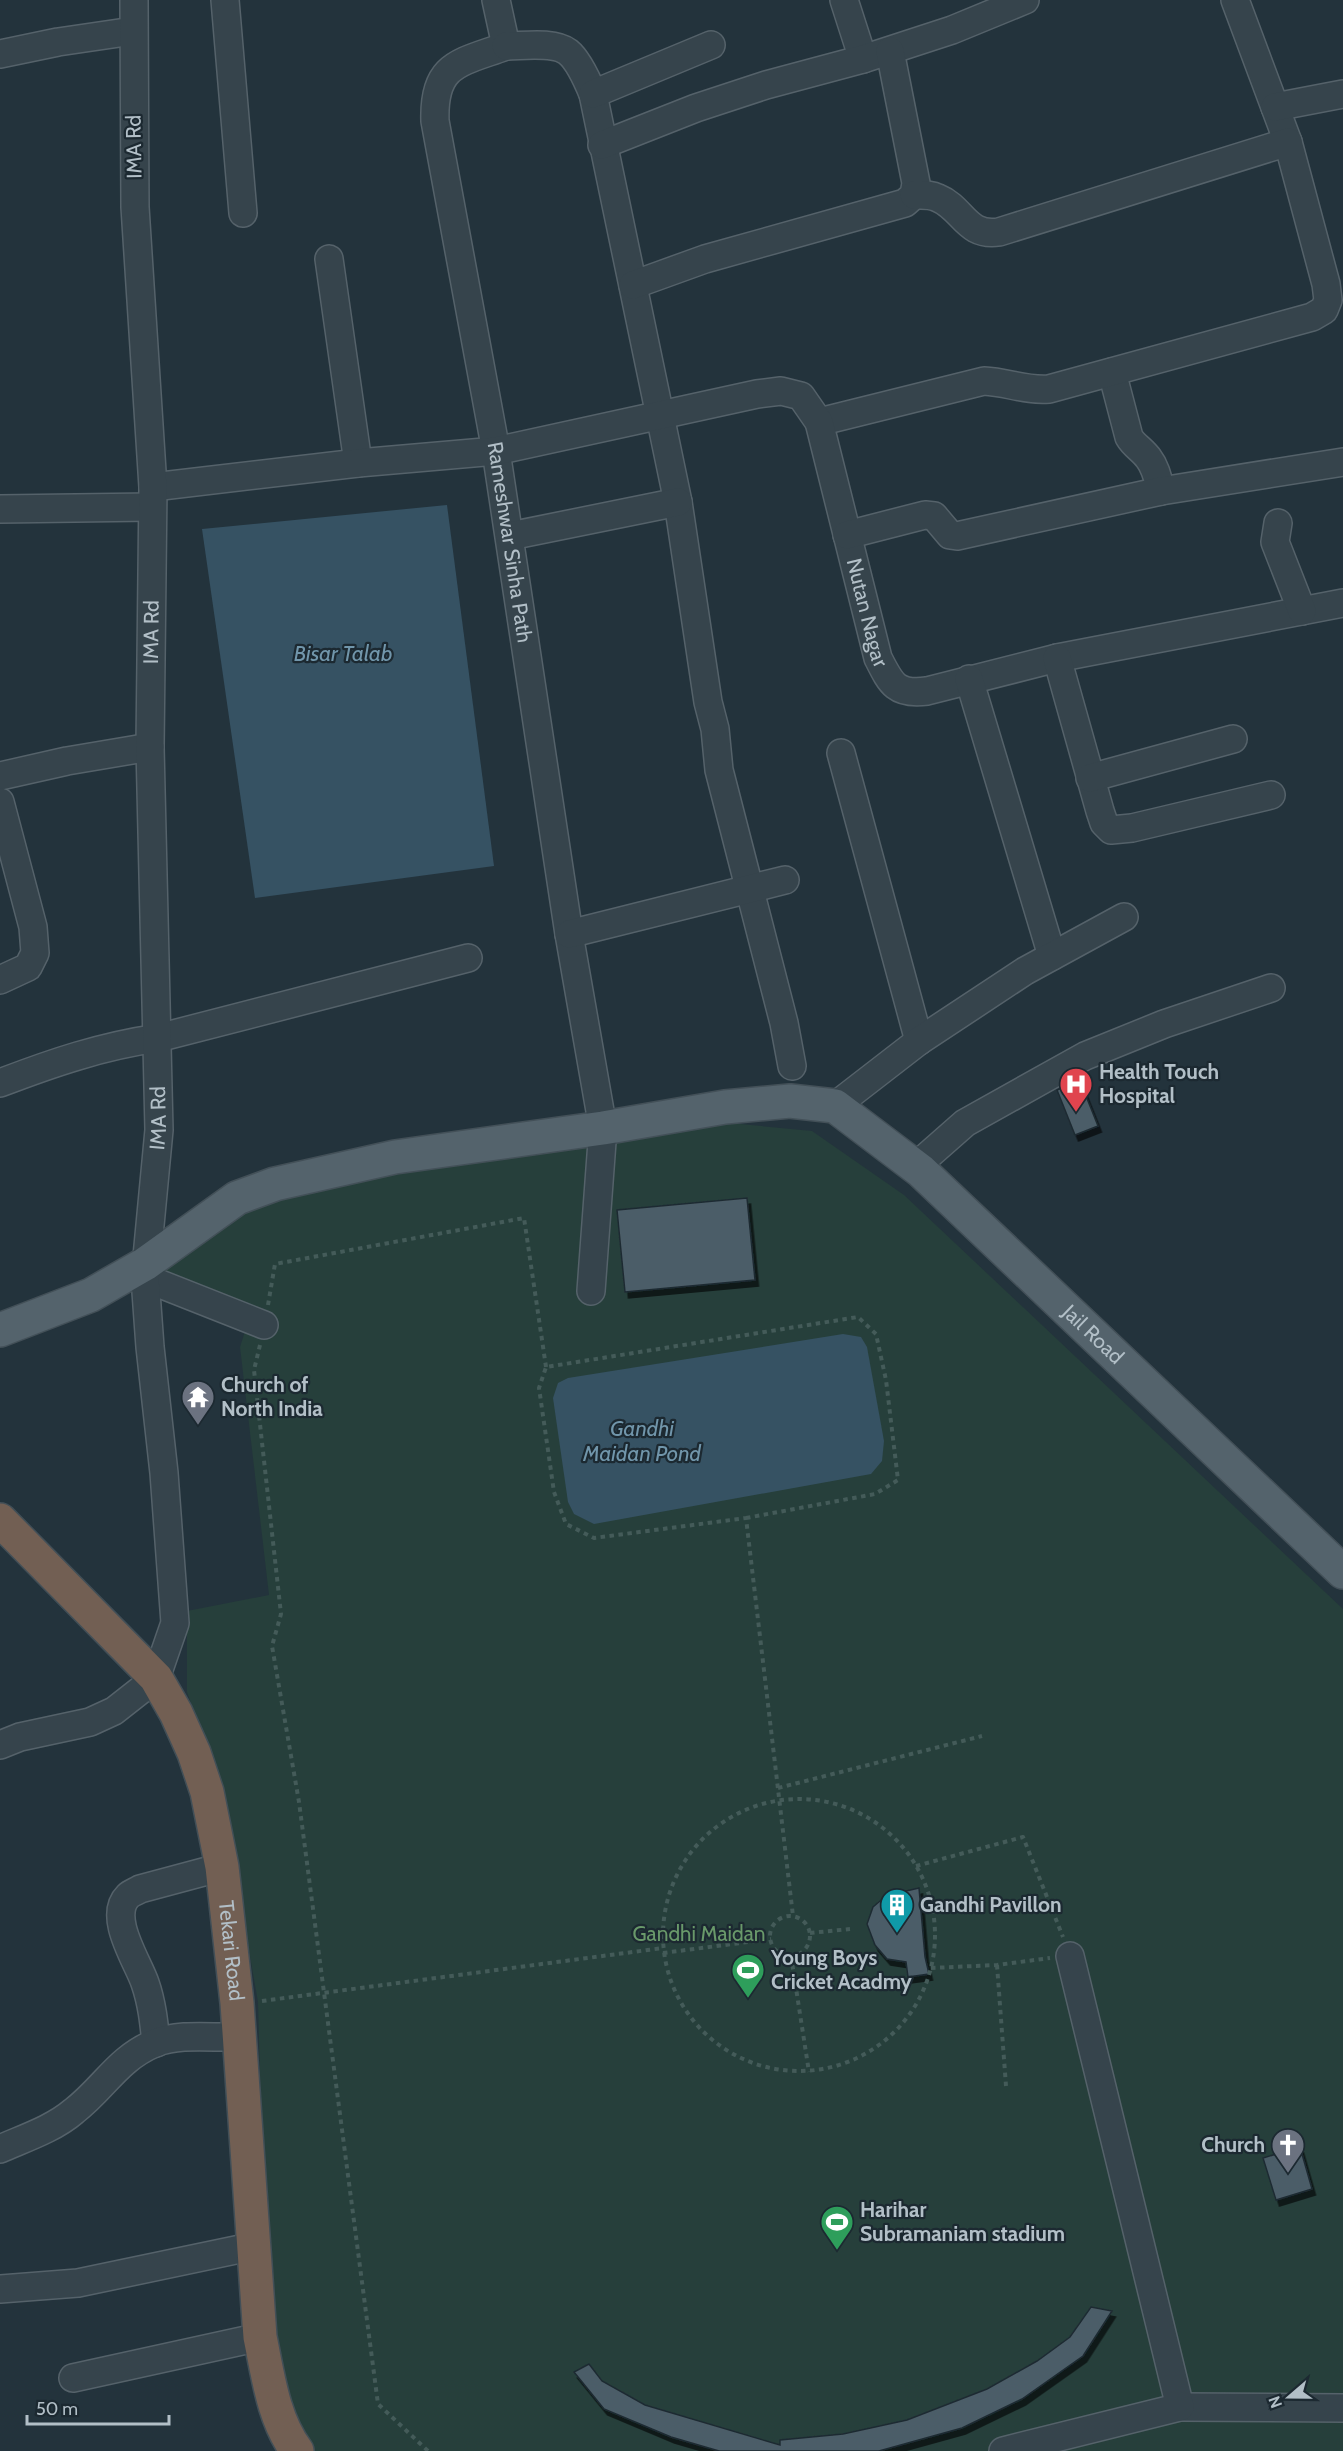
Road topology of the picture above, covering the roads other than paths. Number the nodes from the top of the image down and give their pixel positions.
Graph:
1 (134, 0) edge
2 (225, 0) edge
3 (496, 0) edge
4 (844, 0) edge
5 (1025, 0) edge
6 (1234, 0) edge
7 (133, 32) junction
8 (711, 45) dead end
9 (506, 46) junction
10 (890, 51) junction
11 (0, 54) edge
12 (863, 59) junction
13 (593, 94) junction
14 (1343, 94) edge
15 (1275, 108) junction
16 (1288, 141) junction
17 (602, 145) junction
18 (914, 195) junction
19 (243, 213) dead end
20 (329, 259) dead end
21 (633, 285) junction
22 (1112, 372) junction
23 (662, 416) junction
24 (819, 422) junction
25 (496, 451) junction
26 (1343, 462) edge
27 (358, 463) junction
28 (1161, 491) junction
29 (152, 497) junction
30 (678, 502) junction
31 (0, 509) edge
32 (1278, 523) dead end
33 (847, 535) junction
34 (510, 536) junction
35 (1343, 603) edge
36 (1302, 611) junction
37 (1057, 658) junction
38 (969, 679) junction
39 (1233, 739) dead end
40 (150, 747) junction
41 (840, 753) dead end
42 (0, 776) edge
43 (1090, 778) junction
44 (1271, 795) dead end
45 (0, 802) edge
46 (785, 880) dead end
47 (749, 889) junction
48 (1124, 917) dead end
49 (569, 934) junction
50 (1052, 957) junction
51 (468, 958) dead end
52 (0, 980) edge
53 (1271, 988) dead end
54 (158, 1038) junction
55 (919, 1041) junction
56 (792, 1066) dead end
57 (0, 1083) edge
58 (835, 1106) junction
59 (603, 1128) junction
60 (915, 1167) junction
61 (145, 1271) junction
62 (591, 1290) dead end
63 (264, 1325) road end
64 (0, 1330) edge
65 (0, 1520) edge
66 (1343, 1572) edge
67 (156, 1678) junction
68 (0, 1745) edge
69 (222, 1867) junction
70 (1070, 1956) road end
71 (238, 2037) junction
72 (156, 2043) junction
73 (0, 2149) edge
74 (255, 2246) junction
75 (0, 2289) edge
76 (260, 2337) junction
77 (73, 2378) dead end
78 (1180, 2407) junction
79 (1343, 2408) edge
80 (297, 2451) edge
81 (1003, 2451) edge

1 - 7 street, IMA Rd
2 - 19 street
3 - 9 street
4 - 12 street
5 - 10 street
6 - 15 street
7 - 11 street
7 - 29 street, IMA Rd
8 - 13 street
9 - 13 street
9 - 25 street, Rameshwar Sinha Path
10 - 12 street
10 - 18 street
12 - 17 street
13 - 17 street
14 - 15 street
15 - 16 street
16 - 18 street
16 - 22 street
17 - 21 street
18 - 21 street
20 - 27 street
21 - 23 street
22 - 24 street
22 - 28 street
23 - 24 street, Nutan Nagar
23 - 25 street, Nutan Nagar
23 - 30 street
24 - 33 street, Nutan Nagar
25 - 27 street, Nutan Nagar
25 - 34 street, Rameshwar Sinha Path
26 - 28 street
27 - 29 street, Nutan Nagar
28 - 33 street
29 - 31 street, Nutan Nagar
29 - 40 street, IMA Rd
30 - 34 street
30 - 47 street
32 - 36 street
33 - 38 street, Nutan Nagar
34 - 49 street, Rameshwar Sinha Path
35 - 36 street, Nutan Nagar
36 - 37 street, Nutan Nagar
37 - 38 street, Nutan Nagar
37 - 43 street
38 - 50 street
39 - 43 street
40 - 42 street
40 - 54 street, IMA Rd
41 - 55 street
43 - 44 street
45 - 52 street
46 - 47 street
47 - 49 street
47 - 56 street
48 - 50 street
49 - 59 street, Rameshwar Sinha Path
50 - 55 street
51 - 54 street
53 - 60 street
54 - 57 street
54 - 61 street, IMA Rd
55 - 58 street
58 - 59 main road
58 - 60 main road, Jail Road
59 - 61 main road
59 - 62 street, Rameshwar Sinha Path
60 - 66 main road, Jail Road
61 - 63 street
61 - 64 main road
61 - 67 street, IMA Rd
65 - 67 highway, Tekari Road
67 - 68 street
67 - 69 highway, Tekari Road
69 - 71 highway, Tekari Road
69 - 72 street
70 - 78 street
71 - 72 street
71 - 74 highway, Tekari Road
72 - 73 street
74 - 75 street
74 - 76 highway, Tekari Road
76 - 77 street
76 - 80 highway, Tekari Road
78 - 79 street
78 - 81 street

